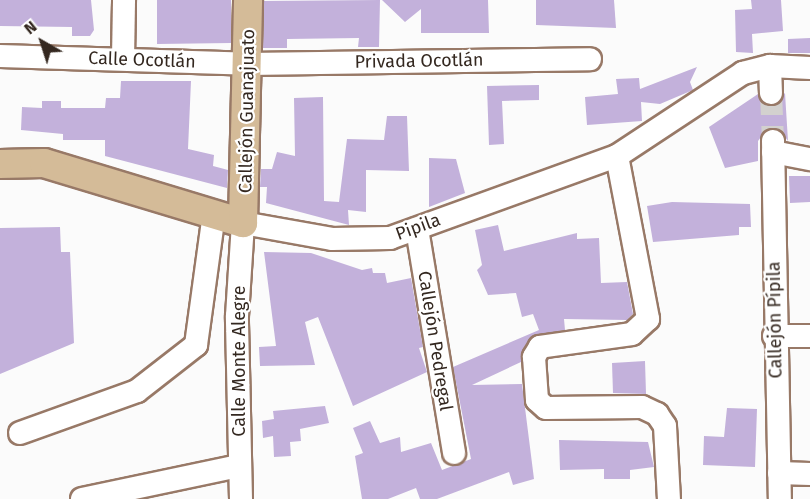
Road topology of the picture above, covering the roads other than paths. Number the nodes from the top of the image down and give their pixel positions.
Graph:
1 (124, 0) edge
2 (248, 0) edge
3 (0, 56) edge
4 (123, 59) junction
5 (590, 59) dead end
6 (248, 64) junction
7 (770, 66) junction
8 (810, 68) edge
9 (771, 93) tunnel mouth
10 (617, 156) junction
11 (810, 159) edge
12 (0, 164) edge
13 (214, 213) junction
14 (243, 222) junction
15 (417, 230) junction
16 (774, 336) junction
17 (810, 336) edge
18 (20, 434) dead end
19 (454, 453) dead end
20 (239, 466) junction
21 (779, 473) junction
22 (810, 474) edge
23 (82, 499) edge
24 (241, 499) edge
25 (669, 499) edge
26 (780, 499) edge

1 - 4 street
2 - 6 main road, Callejón Guanajuato
3 - 4 street, Calle Ocotlán
4 - 6 street, Calle Ocotlán
5 - 6 street, Privada Ocotlán
6 - 14 main road, Callejón Guanajuato
7 - 8 street, Pipila
7 - 9 street
7 - 10 street, Pipila
10 - 15 street, Pipila
10 - 25 street
11 - 16 street, Callejón Pípila
12 - 13 main road, Pipila
13 - 14 main road, Pipila
13 - 18 street
14 - 15 street, Pipila
14 - 20 street, Calle Monte Alegre
15 - 19 street, Callejón Pedregal
16 - 17 street
16 - 21 street, Callejón Pípila
20 - 23 street
20 - 24 street, Calle Monte Alegre
21 - 22 street
21 - 26 street, Callejón Pípila

